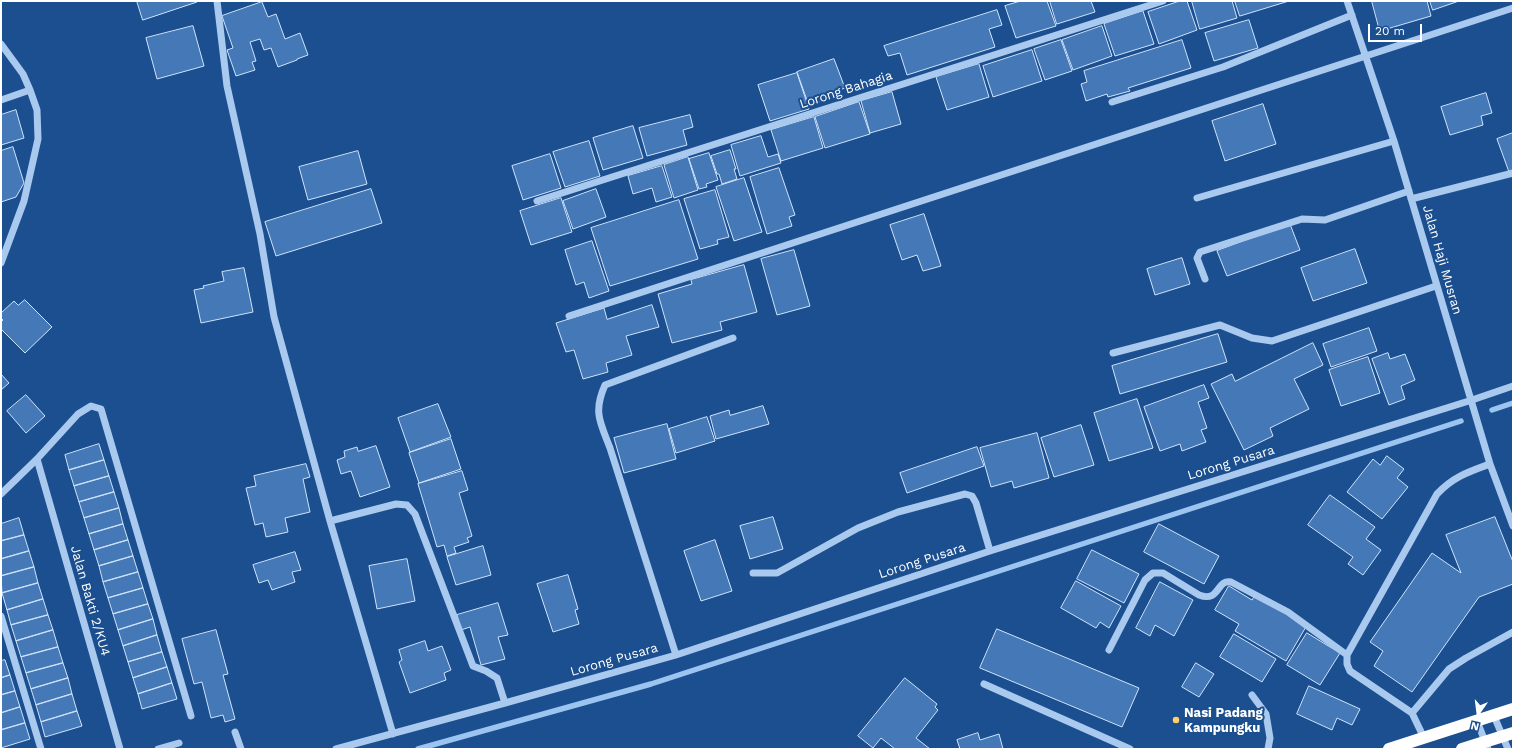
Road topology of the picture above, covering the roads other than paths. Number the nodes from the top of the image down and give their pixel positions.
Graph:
1 (217, 1) edge
2 (1163, 1) edge
3 (1348, 1) edge
4 (1513, 8) edge
5 (1352, 15) junction
6 (1, 44) edge
7 (1366, 56) junction
8 (30, 90) junction
9 (1, 100) edge
10 (1112, 102) dead end
11 (1394, 141) junction
12 (1513, 173) edge
13 (1409, 191) junction
14 (1198, 198) dead end
15 (1411, 199) junction
16 (536, 201) dead end
17 (1, 263) edge
18 (1205, 279) dead end
19 (1436, 286) junction
20 (569, 316) dead end
21 (733, 338) dead end
22 (1112, 353) dead end
23 (1513, 386) edge
24 (1472, 400) junction
25 (37, 459) junction
26 (1490, 464) junction
27 (1, 494) edge
28 (330, 521) junction
29 (1513, 526) edge
30 (990, 551) junction
31 (753, 573) dead end
32 (1, 616) edge
33 (1513, 632) edge
34 (1109, 650) dead end
35 (676, 655) junction
36 (1347, 655) junction
37 (984, 684) dead end
38 (1252, 695) dead end
39 (505, 704) junction
40 (1513, 710) edge
41 (1412, 713) junction
42 (191, 716) dead end
43 (1494, 716) junction
44 (1477, 721) junction
45 (235, 732) dead end
46 (393, 734) junction
47 (1507, 734) edge
48 (1424, 738) junction
49 (179, 743) dead end
50 (1486, 745) edge
51 (41, 749) edge
52 (120, 749) edge
53 (158, 749) edge
54 (242, 749) edge
55 (336, 749) edge
56 (1130, 749) edge
57 (1268, 749) edge
58 (1389, 749) edge
59 (1462, 749) edge
60 (1508, 749) edge

1 - 28 street
2 - 16 street, Lorong Bahagia
3 - 5 street, Jalan Haji Musran
4 - 7 street
5 - 7 street, Jalan Haji Musran
5 - 10 street
6 - 8 street
7 - 11 street, Jalan Haji Musran
7 - 20 street
8 - 9 street
8 - 17 street
11 - 13 street, Jalan Haji Musran
11 - 14 street
12 - 15 street
13 - 15 street, Jalan Haji Musran
13 - 18 street
15 - 19 street, Jalan Haji Musran
19 - 22 street
19 - 24 street, Jalan Haji Musran
21 - 35 street
23 - 24 street, Lorong Pusara
24 - 26 street, Jalan Haji Musran
24 - 30 street, Lorong Pusara
25 - 27 street
25 - 42 street
25 - 52 street, Jalan Bakti 2/KU4
26 - 29 street, Jalan Haji Musran
26 - 36 street
28 - 39 street
28 - 46 street
30 - 31 street
30 - 35 street, Lorong Pusara
32 - 51 street
33 - 41 street
34 - 36 street
35 - 39 street, Lorong Pusara
36 - 41 street
37 - 56 street
38 - 57 street
39 - 46 street, Lorong Pusara
40 - 43 highway
41 - 48 street
43 - 44 highway
43 - 47 street
44 - 48 highway
44 - 50 street
45 - 54 street
46 - 55 street, Lorong Pusara
47 - 50 highway
47 - 60 street
48 - 58 highway
49 - 53 street
50 - 59 highway

